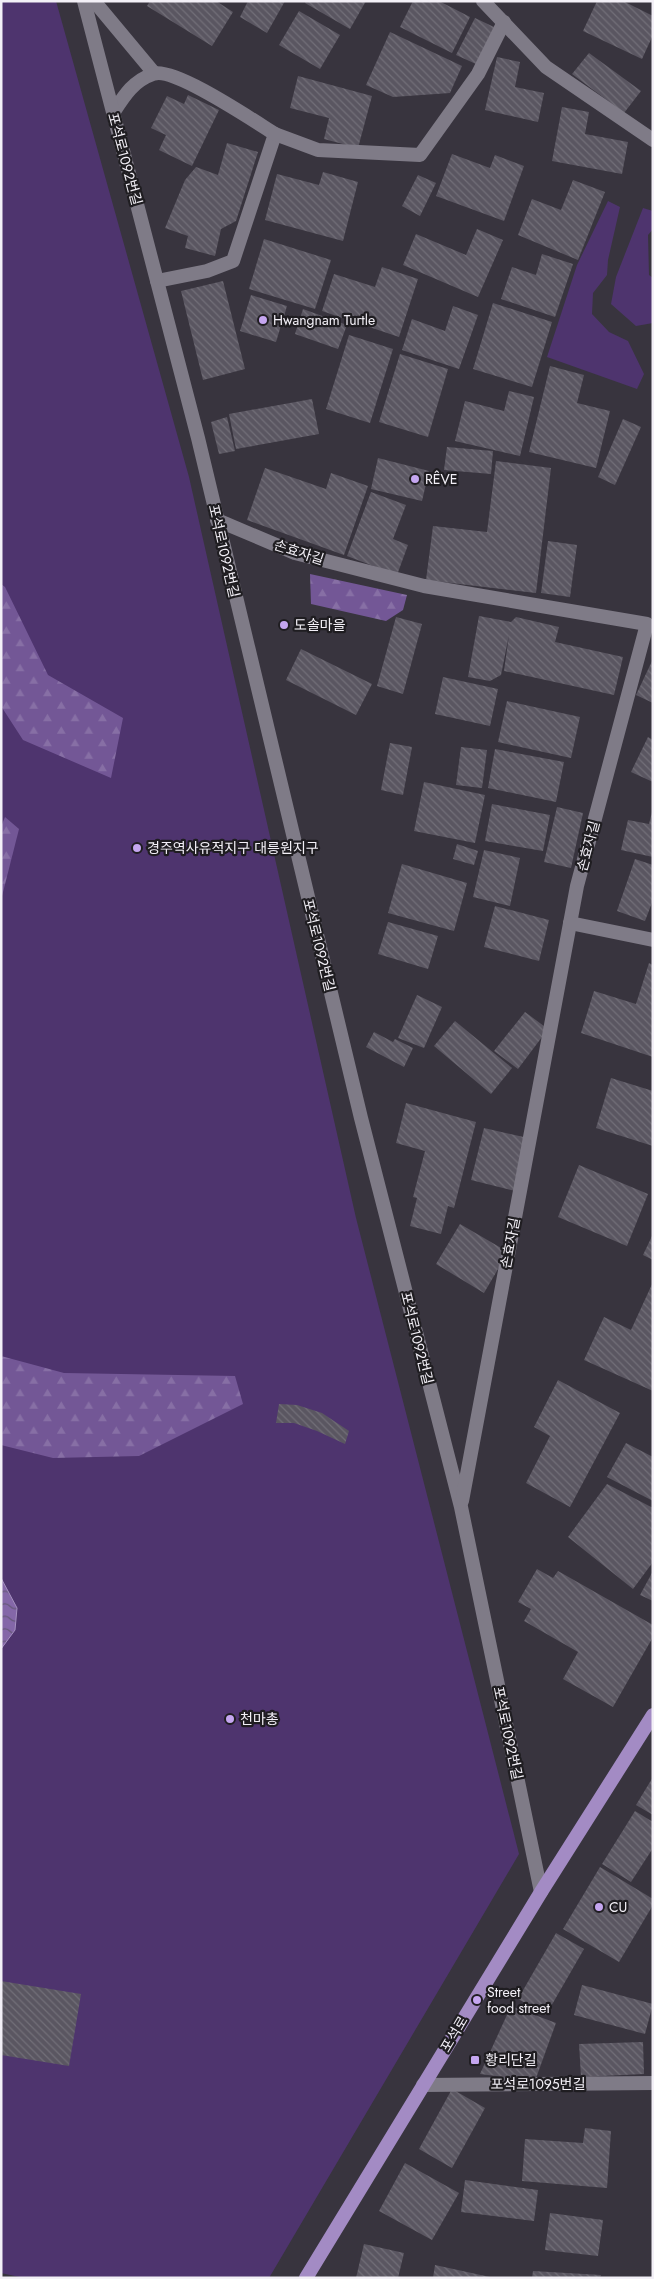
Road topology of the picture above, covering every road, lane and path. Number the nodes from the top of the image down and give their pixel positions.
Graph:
1 (484, 1) edge
2 (93, 2) edge
3 (504, 22) junction
4 (154, 73) junction
5 (113, 113) junction
6 (275, 134) junction
7 (653, 140) edge
8 (157, 280) junction
9 (217, 520) junction
10 (570, 923) junction
11 (653, 940) edge
12 (460, 1507) junction
13 (653, 1715) edge
14 (541, 1892) junction
15 (653, 2084) edge
16 (423, 2085) junction
17 (306, 2278) edge

1 - 3 street
2 - 4 street
2 - 5 street, 포석로1092번길
3 - 6 street
3 - 7 street
4 - 5 street
4 - 6 street
5 - 8 street, 포석로1092번길
6 - 8 street
8 - 9 street, 포석로1092번길
9 - 10 street, 손효자길
9 - 12 street, 포석로1092번길
10 - 11 street
10 - 12 street, 손효자길
12 - 14 street, 포석로1092번길
13 - 14 main road, 포석로
14 - 16 main road, 포석로
15 - 16 street, 포석로1095번길
16 - 17 main road, 포석로

